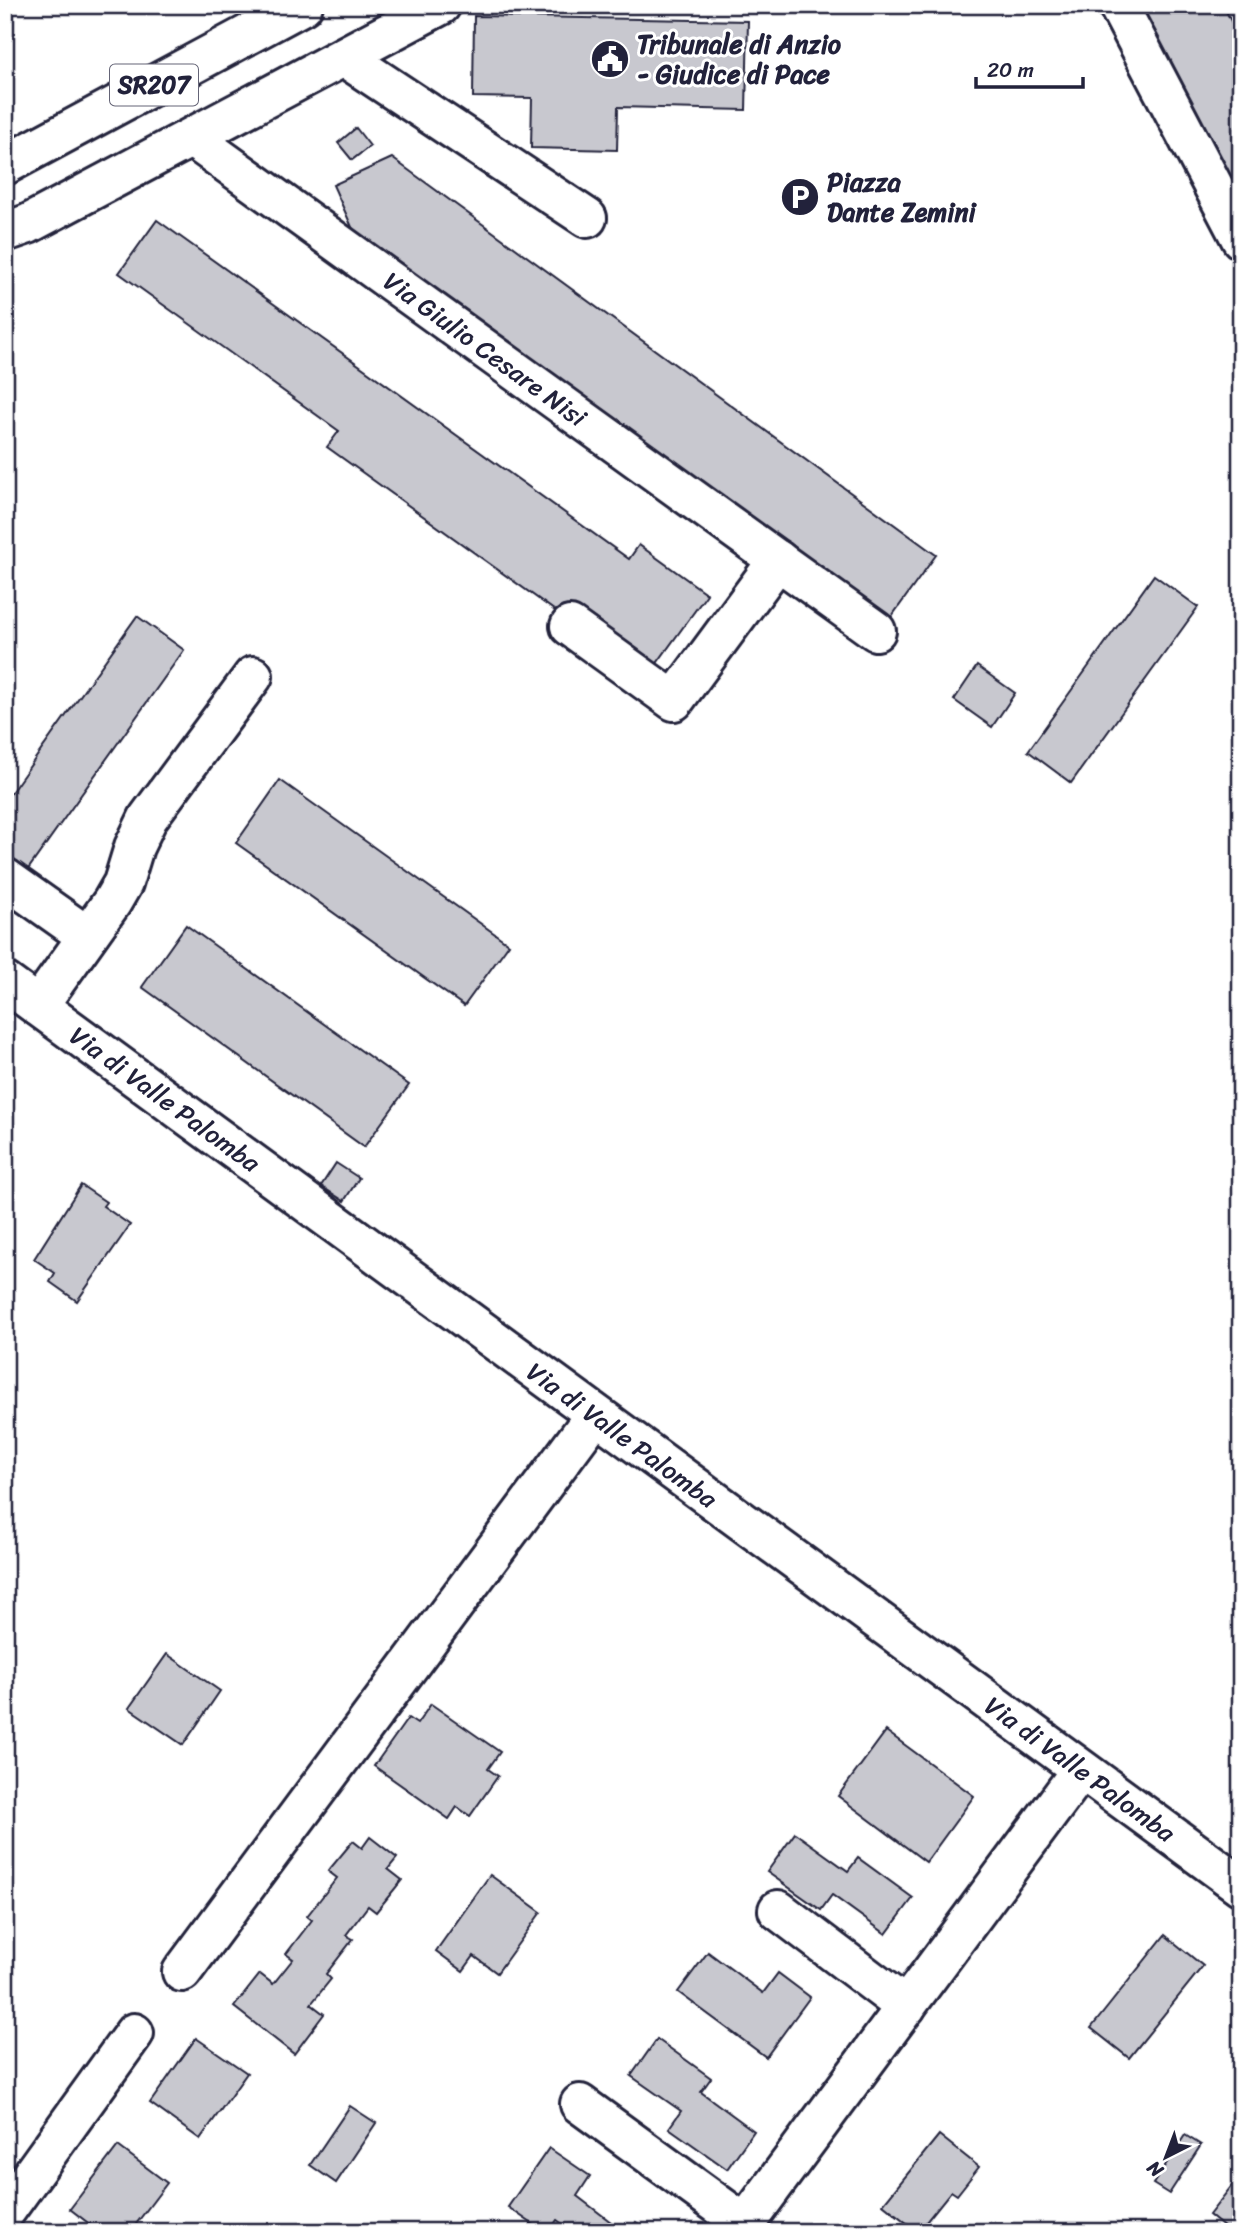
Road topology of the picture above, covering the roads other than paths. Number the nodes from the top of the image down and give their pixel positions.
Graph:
1 (303, 5) edge
2 (441, 5) edge
3 (1118, 5) edge
4 (344, 57) junction
5 (192, 138) junction
6 (5, 165) edge
7 (587, 218) dead end
8 (5, 232) edge
9 (1241, 239) edge
10 (778, 559) junction
11 (570, 626) dead end
12 (876, 631) dead end
13 (253, 676) dead end
14 (5, 878) edge
15 (87, 936) junction
16 (5, 982) edge
17 (38, 1006) junction
18 (595, 1415) junction
19 (1081, 1770) junction
20 (1241, 1886) edge
21 (778, 1910) dead end
22 (182, 1972) dead end
23 (906, 2007) junction
24 (134, 2033) dead end
25 (580, 2104) dead end
26 (5, 2212) edge
27 (742, 2228) edge

1 - 6 street, SR207
2 - 4 street
3 - 9 street
4 - 5 street
4 - 7 street
5 - 8 street
5 - 10 street, Via Giulio Cesare Nisi
10 - 11 street
10 - 12 street, Via Giulio Cesare Nisi
13 - 15 street
14 - 15 street
15 - 17 street
16 - 17 street, Via di Valle Palomba
17 - 18 street, Via di Valle Palomba
18 - 19 street, Via di Valle Palomba
18 - 22 street
19 - 20 street, Via di Valle Palomba
19 - 23 street
21 - 23 street
23 - 27 street
24 - 26 street
25 - 27 street

